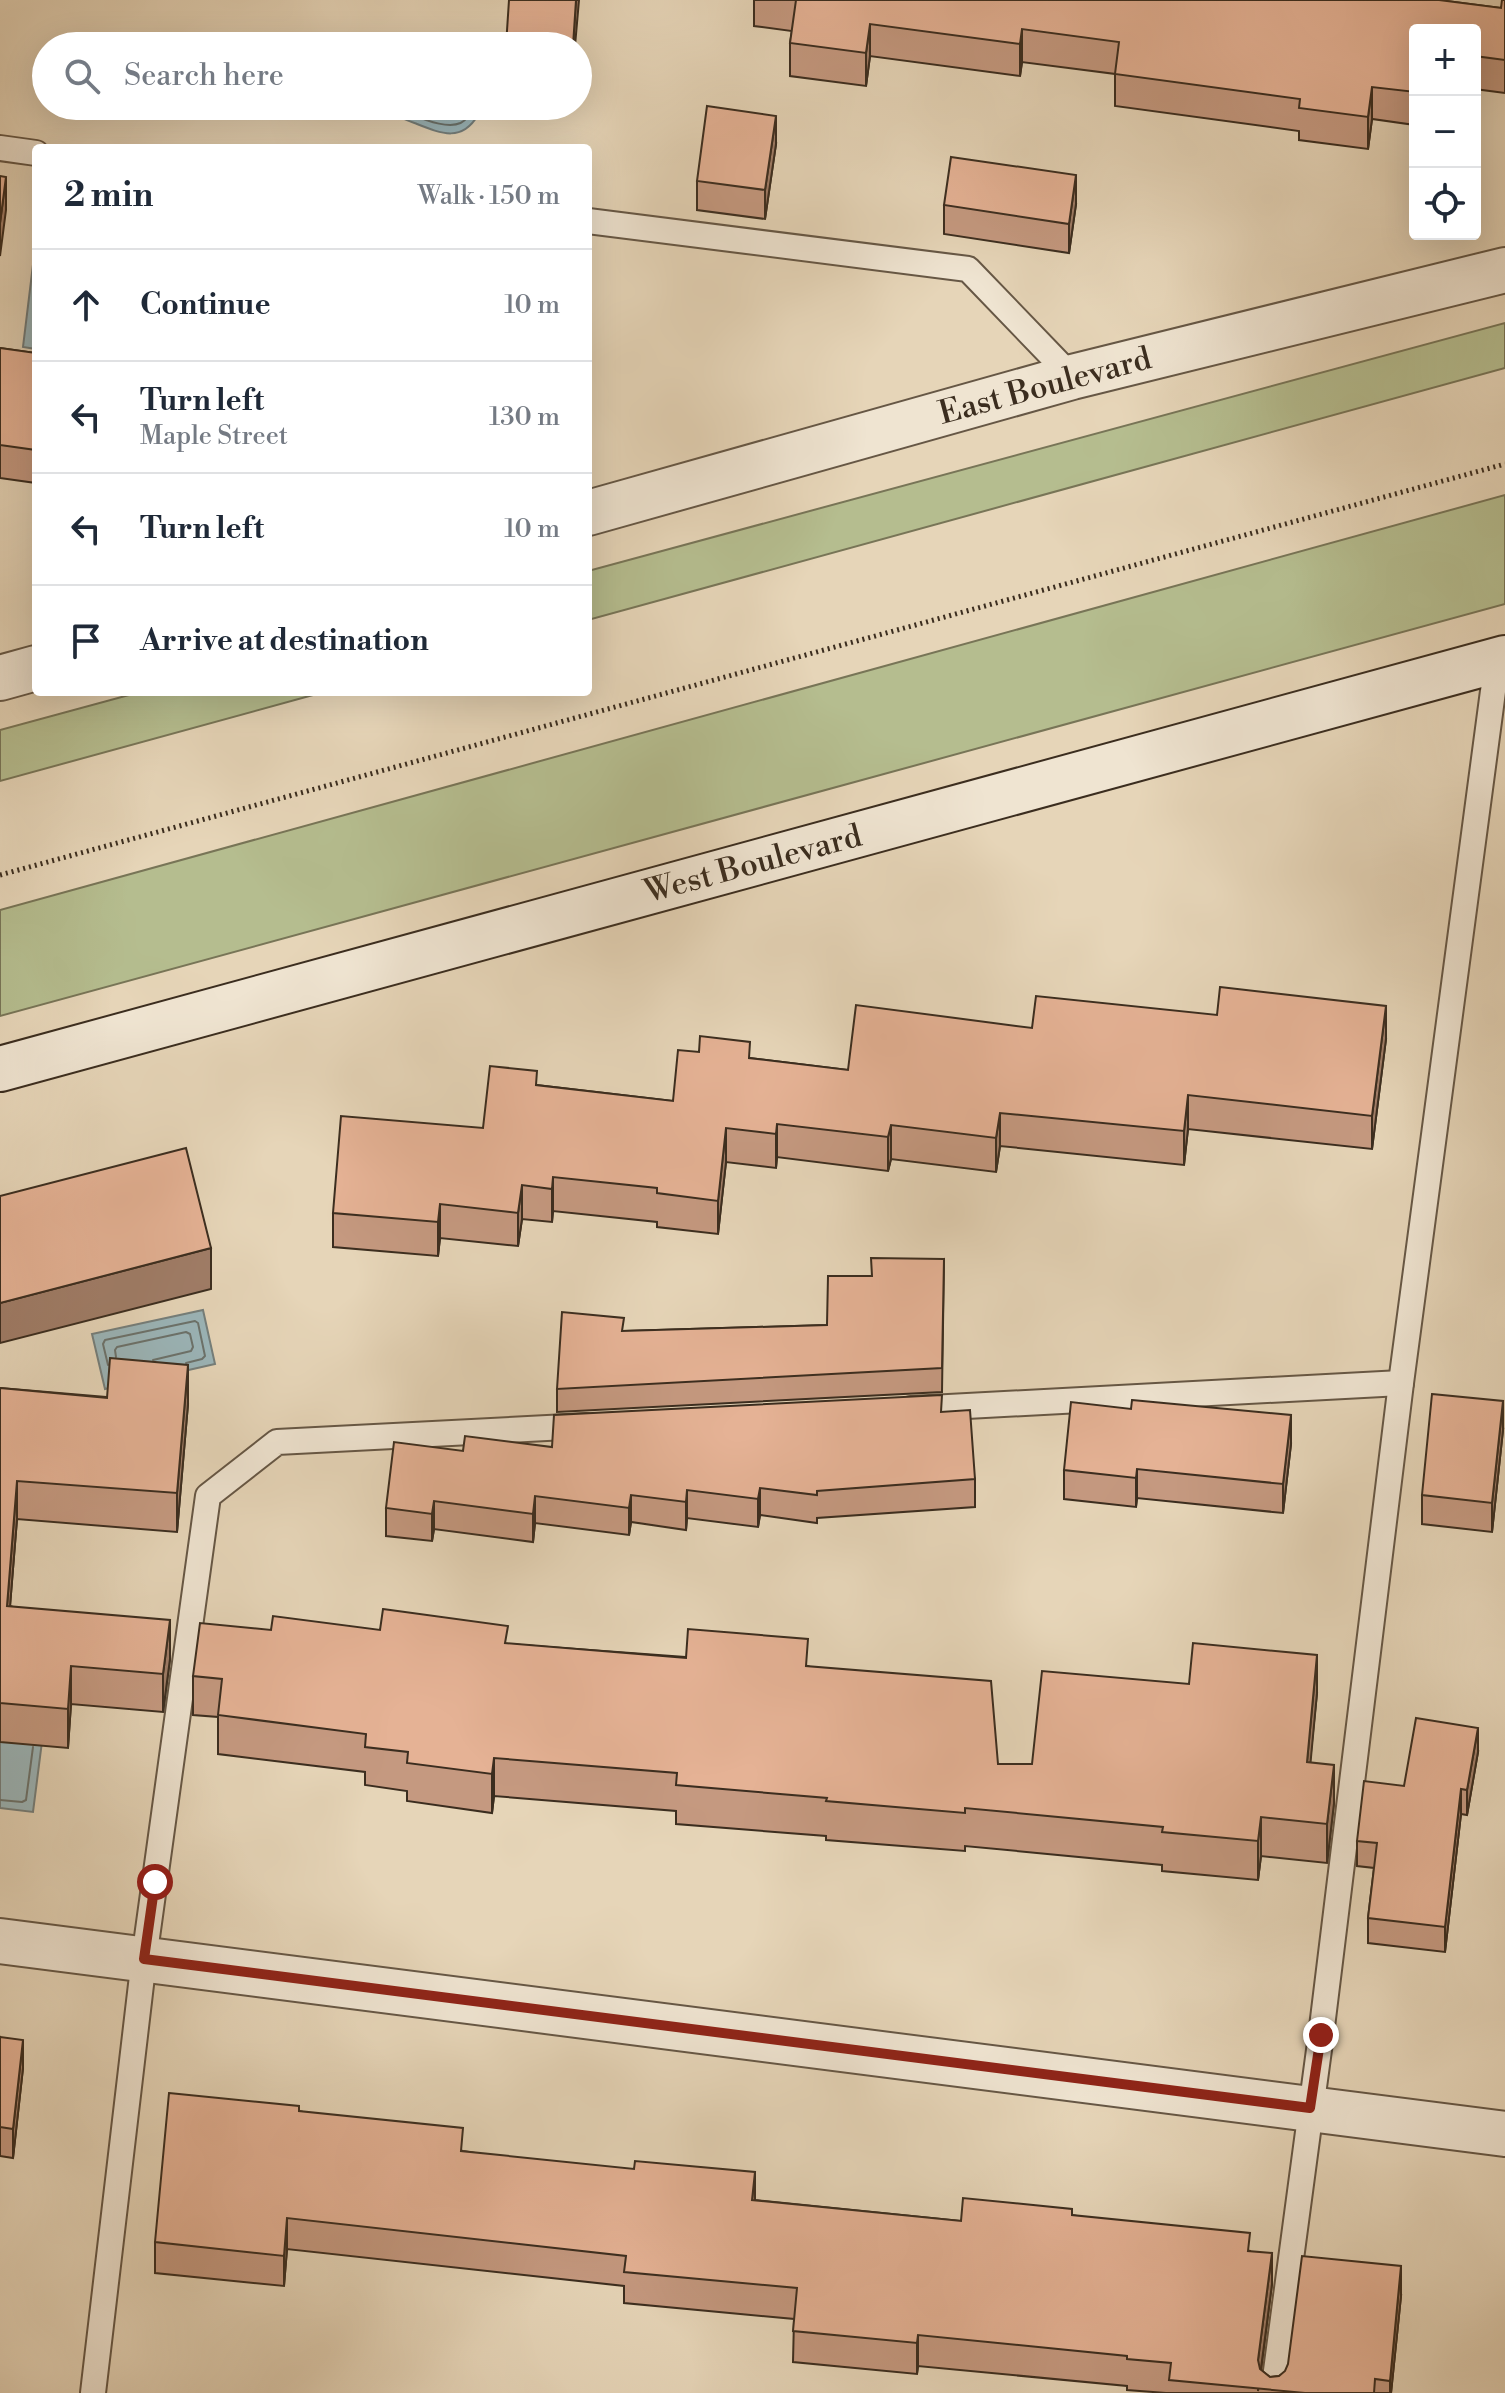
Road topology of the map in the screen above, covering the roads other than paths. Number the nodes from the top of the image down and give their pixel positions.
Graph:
1 (0, 148) edge
2 (32, 152) edge
3 (592, 222) edge
4 (1505, 270) edge
5 (1072, 377) junction
6 (592, 512) edge
7 (1501, 660) edge
8 (32, 669) edge
9 (0, 678) edge
10 (0, 1069) edge
11 (1401, 1383) junction
12 (894, 1410) edge
13 (609, 1425) edge
14 (0, 1941) edge
15 (144, 1959) junction
16 (1310, 2108) junction
17 (1505, 2134) edge
18 (93, 2393) edge
19 (1273, 2393) edge

1 - 2 lane
3 - 5 lane
4 - 5 street, East Boulevard
5 - 6 street, East Boulevard
7 - 10 street, West Boulevard
7 - 11 lane
8 - 9 street
11 - 12 lane
11 - 16 lane
13 - 15 lane
14 - 15 street
15 - 16 street
15 - 18 lane
16 - 17 street
16 - 19 lane

